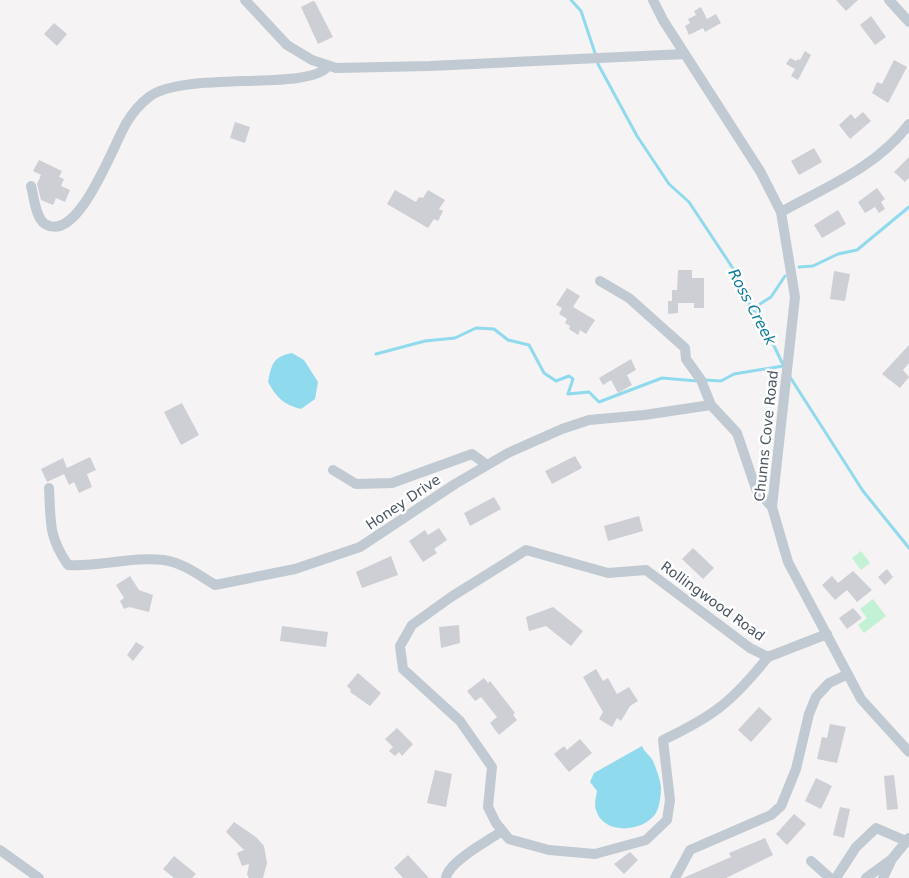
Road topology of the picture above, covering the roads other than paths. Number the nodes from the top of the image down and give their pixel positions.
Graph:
1 (245, 0) edge
2 (653, 0) edge
3 (889, 0) edge
4 (909, 22) edge
5 (685, 54) junction
6 (328, 66) junction
7 (909, 124) edge
8 (31, 186) dead end
9 (781, 212) junction
10 (600, 280) dead end
11 (711, 405) junction
12 (487, 465) junction
13 (333, 470) dead end
14 (49, 488) dead end
15 (772, 507) junction
16 (827, 634) junction
17 (768, 657) junction
18 (846, 675) junction
19 (909, 752) edge
20 (502, 831) junction
21 (908, 840) edge
22 (0, 850) edge
23 (892, 859) junction
24 (811, 861) dead end
25 (39, 878) edge
26 (446, 878) edge
27 (675, 878) edge
28 (830, 878) edge
29 (836, 878) edge
30 (866, 878) edge
31 (883, 878) edge

1 - 6 street
2 - 5 street, Chunns Cove Road
3 - 4 street
5 - 6 street
5 - 9 street, Chunns Cove Road
6 - 8 street
7 - 9 street
9 - 15 street, Chunns Cove Road
10 - 11 street
11 - 12 street, Honey Drive
11 - 15 street
12 - 13 street
12 - 14 street, Honey Drive
15 - 16 street, Chunns Cove Road
16 - 17 street, Rollingwood Road
16 - 18 street, Chunns Cove Road
17 - 20 street, Rollingwood Road
17 - 20 street, Rollingwood Road
18 - 19 street, Chunns Cove Road
18 - 27 street
20 - 26 street
21 - 23 street
21 - 29 street
22 - 25 street
23 - 30 street
23 - 31 street
24 - 28 street

